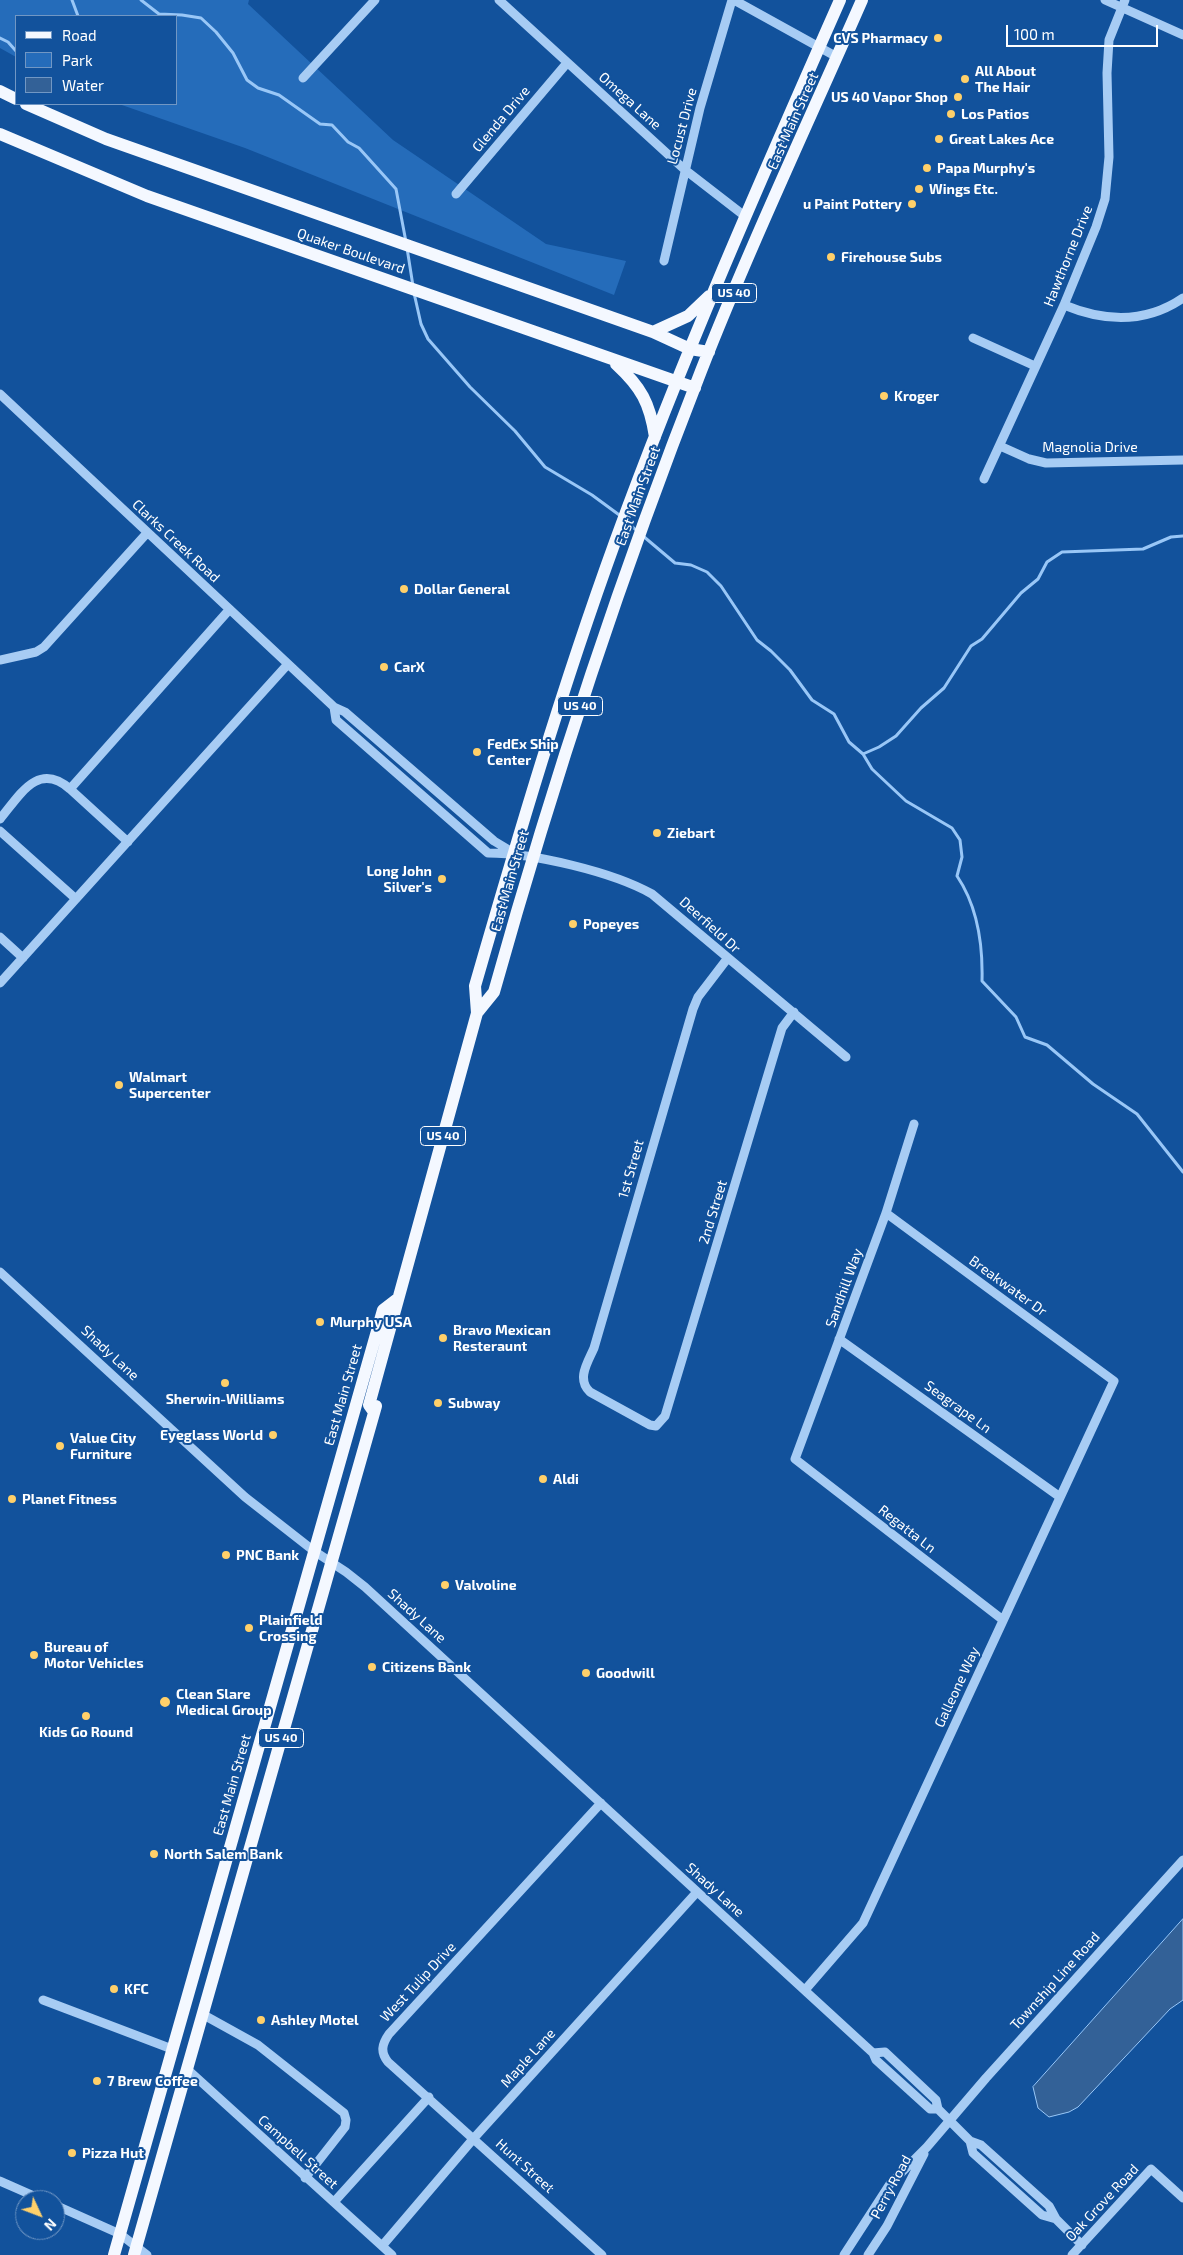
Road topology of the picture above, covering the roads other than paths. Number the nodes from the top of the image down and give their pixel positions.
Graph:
1 (375, 0) edge
2 (499, 0) edge
3 (733, 0) edge
4 (840, 0) edge
5 (862, 0) edge
6 (1105, 0) edge
7 (1124, 4) edge
8 (1183, 35) edge
9 (820, 47) junction
10 (837, 57) junction
11 (567, 63) junction
12 (303, 78) dead end
13 (0, 90) edge
14 (15, 98) edge
15 (28, 105) edge
16 (0, 134) edge
17 (684, 169) junction
18 (456, 194) dead end
19 (746, 217) junction
20 (664, 261) dead end
21 (715, 288) junction
22 (1183, 298) edge
23 (1064, 304) junction
24 (652, 332) junction
25 (973, 338) dead end
26 (690, 349) junction
27 (709, 352) junction
28 (613, 360) junction
29 (1035, 366) junction
30 (676, 382) junction
31 (695, 388) junction
32 (0, 394) edge
33 (655, 437) junction
34 (1000, 446) junction
35 (1183, 460) edge
36 (984, 479) dead end
37 (147, 533) junction
38 (230, 610) junction
39 (0, 660) edge
40 (288, 664) junction
41 (334, 708) junction
42 (70, 789) junction
43 (0, 818) edge
44 (0, 830) edge
45 (128, 842) junction
46 (523, 855) junction
47 (76, 899) junction
48 (0, 937) edge
49 (23, 958) junction
50 (727, 959) junction
51 (0, 984) edge
52 (794, 1012) junction
53 (477, 1013) junction
54 (846, 1057) dead end
55 (914, 1124) dead end
56 (886, 1214) junction
57 (0, 1272) edge
58 (396, 1300) junction
59 (839, 1339) junction
60 (1114, 1381) joint
61 (661, 1422) joint
62 (795, 1459) joint
63 (1060, 1498) junction
64 (314, 1551) junction
65 (332, 1561) junction
66 (1004, 1620) junction
67 (601, 1803) junction
68 (1183, 1860) edge
69 (697, 1892) junction
70 (805, 1990) junction
71 (43, 2000) dead end
72 (202, 2014) junction
73 (172, 2049) junction
74 (187, 2069) junction
75 (429, 2097) junction
76 (949, 2120) junction
77 (474, 2138) junction
78 (927, 2147) junction
79 (305, 2178) junction
80 (0, 2181) edge
81 (21, 2190) edge
82 (1183, 2198) edge
83 (334, 2202) junction
84 (65, 2209) edge
85 (120, 2234) junction
86 (1082, 2244) junction
87 (382, 2246) junction
88 (136, 2250) edge
89 (114, 2255) edge
90 (148, 2255) edge
91 (392, 2255) edge
92 (602, 2255) edge
93 (844, 2255) edge
94 (868, 2255) edge
95 (1072, 2255) edge

1 - 12 street
2 - 11 street, Omega Lane
3 - 9 street
3 - 17 street, Locust Drive
4 - 9 main road, East Main Street / US 40
5 - 10 main road, East Main Street / US 40
6 - 7 street
7 - 8 street
7 - 23 street, Hawthorne Drive
9 - 10 street
9 - 19 main road, East Main Street / US 40
10 - 27 main road, East Main Street / US 40
11 - 17 street, Omega Lane
11 - 18 street, Glenda Drive
13 - 14 main road
15 - 24 main road, Quaker Boulevard
16 - 28 main road, Quaker Boulevard
17 - 19 street, Omega Lane
17 - 20 street, Locust Drive
19 - 21 main road, East Main Street / US 40
21 - 24 main road
21 - 26 main road, East Main Street / US 40
22 - 23 street
23 - 29 street, Hawthorne Drive
24 - 26 main road, Quaker Boulevard
25 - 29 street
26 - 27 main road, Quaker Boulevard
26 - 30 main road, East Main Street / US 40
27 - 31 main road, East Main Street / US 40
28 - 30 main road, Quaker Boulevard
28 - 33 main road
29 - 34 street, Hawthorne Drive
30 - 31 main road, Quaker Boulevard
30 - 33 main road, East Main Street / US 40
31 - 46 main road, East Main Street / US 40
32 - 37 street, Clarks Creek Road
33 - 46 main road, East Main Street / US 40
34 - 35 street, Magnolia Drive
34 - 36 street, Hawthorne Drive
37 - 38 street, Clarks Creek Road
37 - 39 street
38 - 40 street, Clarks Creek Road
38 - 42 street
40 - 41 street, Clarks Creek Road
40 - 45 street
41 - 46 street, Clarks Creek Road
41 - 46 street, Clarks Creek Road
42 - 43 street
42 - 45 street
44 - 47 street
45 - 47 street
46 - 50 street, Deerfield Dr
46 - 53 main road, East Main Street / US 40
46 - 53 main road, East Main Street / US 40
47 - 49 street
48 - 49 street
49 - 51 street
50 - 52 street, Deerfield Dr
50 - 61 street, 1st Street
52 - 54 street, Deerfield Dr
52 - 61 street, 2nd Street
53 - 58 main road, East Main Street / US 40
55 - 56 street, Sandhill Way
56 - 59 street, Sandhill Way
56 - 60 street, Breakwater Dr
57 - 64 street, Shady Lane
58 - 64 main road, East Main Street / US 40
58 - 65 main road, US 40
59 - 62 street, Sandhill Way
59 - 63 street, Seagrape Ln
60 - 63 street, Galleone Way
62 - 66 street, Regatta Ln
63 - 66 street, Galleone Way
64 - 65 street, Shady Lane
64 - 73 main road, East Main Street / US 40
65 - 67 street, Shady Lane
65 - 72 main road, US 40
66 - 70 street, Galleone Way
67 - 69 street, Shady Lane
67 - 75 street, West Tulip Drive
68 - 76 street, Township Line Road
69 - 70 street, Shady Lane
69 - 77 street, Maple Lane
70 - 76 street, Shady Lane
71 - 73 street
72 - 74 main road, US 40
72 - 79 street
73 - 85 main road, East Main Street / US 40
74 - 79 street, Campbell Street
74 - 88 main road, US 40
75 - 77 street, Hunt Street
75 - 83 street
76 - 78 street, Township Line Road
76 - 86 street
77 - 87 street, Maple Lane
77 - 92 street, Hunt Street
78 - 93 street, Perry Road
78 - 94 street, Perry Road
79 - 83 street, Campbell Street
80 - 81 street
82 - 86 street, Oak Grove Road
83 - 87 street, Campbell Street
84 - 85 street
85 - 88 street
85 - 89 main road, East Main Street / US 40
86 - 95 street, Oak Grove Road
87 - 91 street, Campbell Street
88 - 90 street

